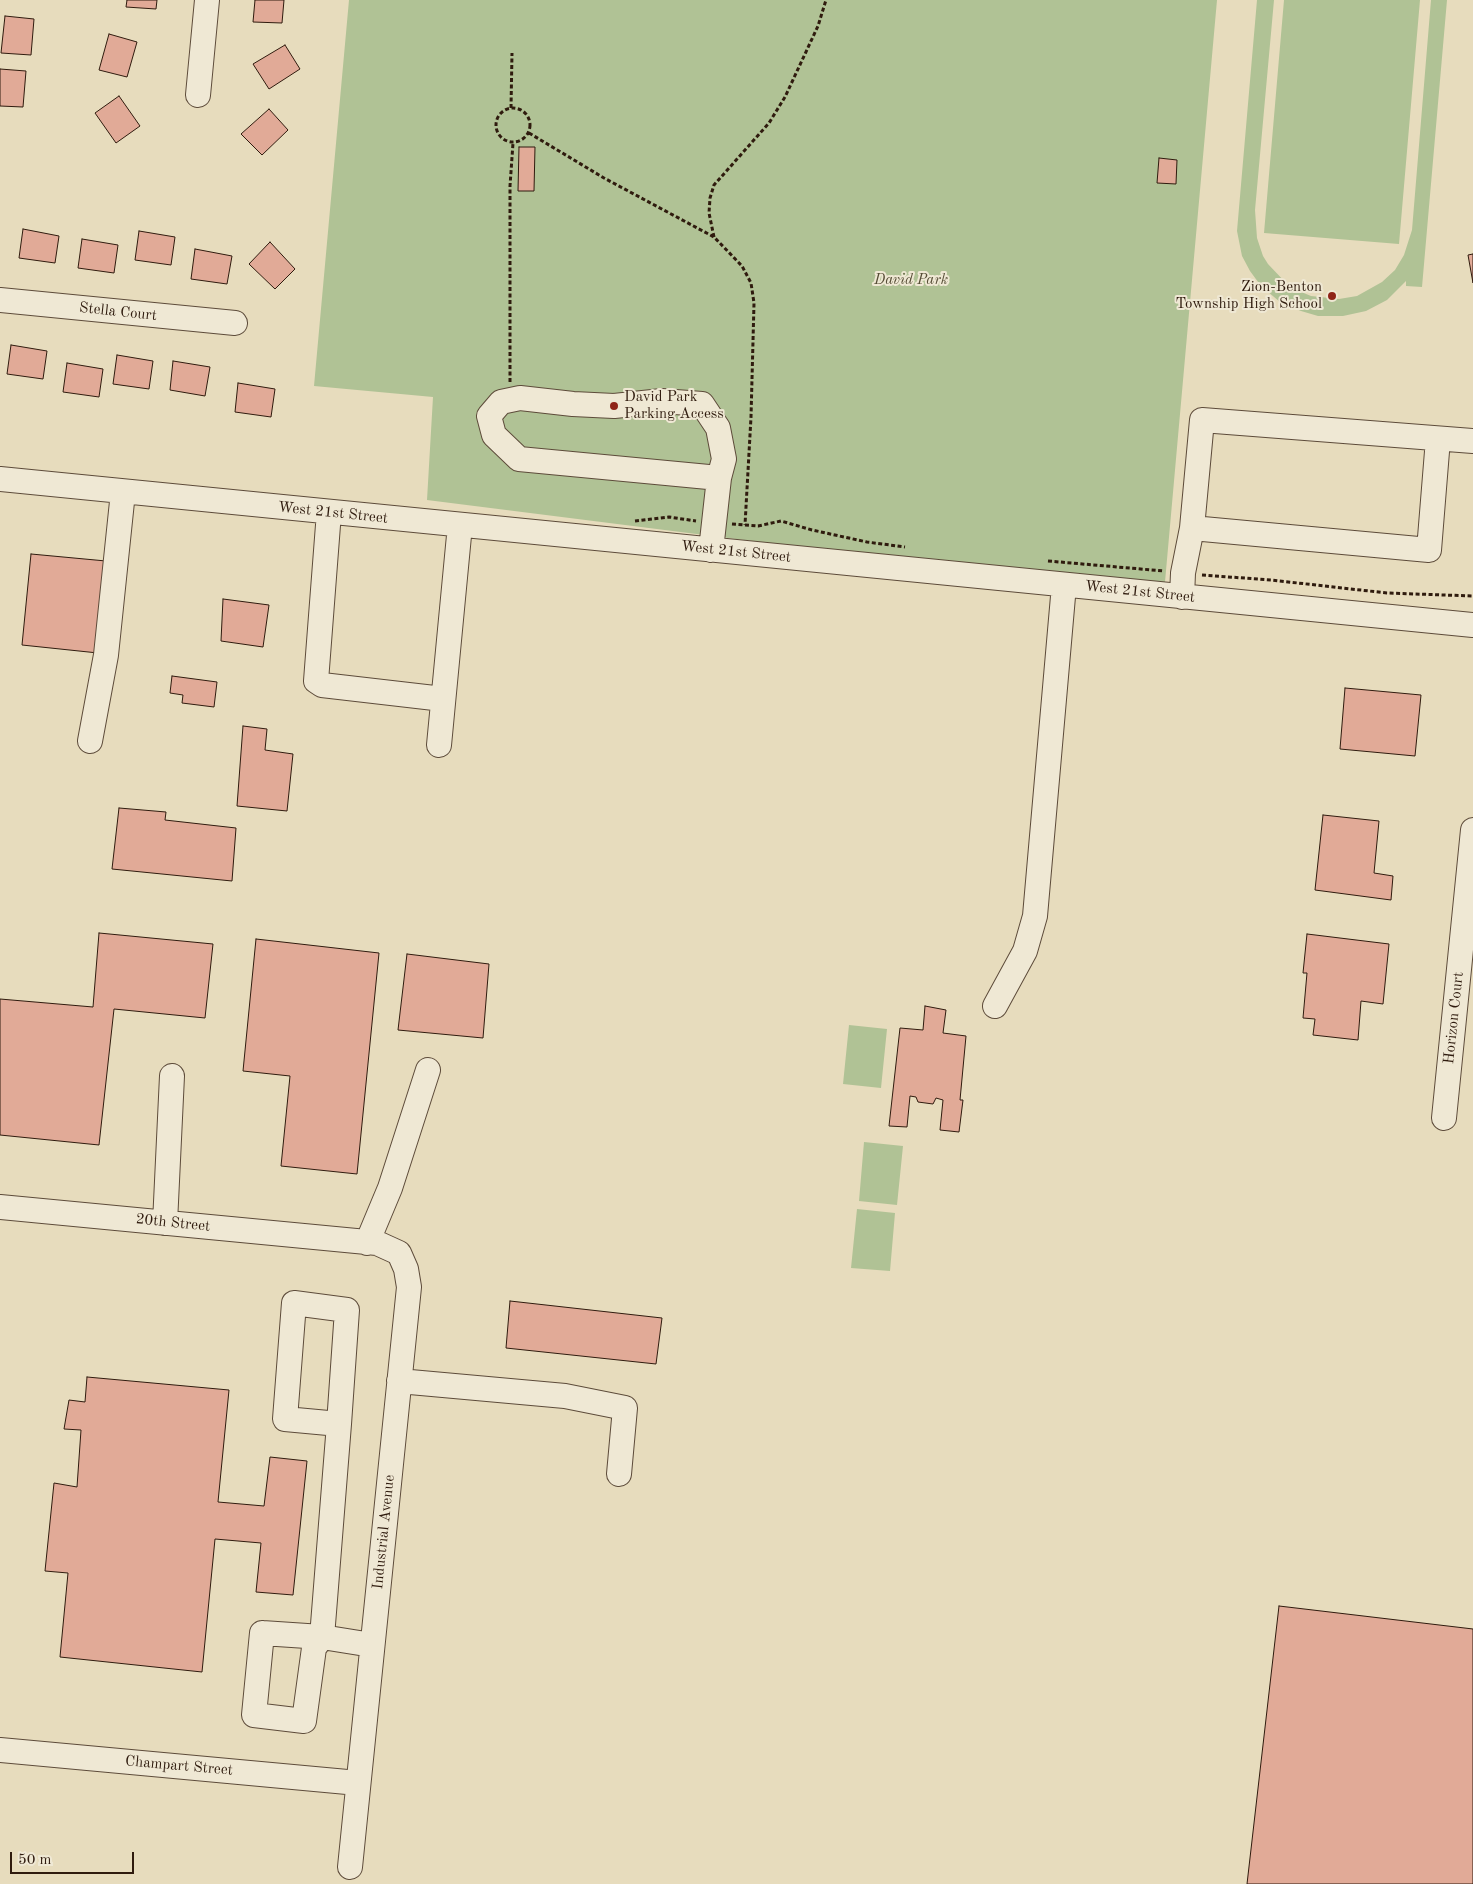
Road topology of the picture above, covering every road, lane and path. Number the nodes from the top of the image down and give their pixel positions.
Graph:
1 (207, 0) edge
2 (826, 0) edge
3 (512, 53) dead end
4 (198, 95) dead end
5 (511, 108) junction
6 (529, 133) junction
7 (513, 142) junction
8 (714, 237) junction
9 (0, 300) edge
10 (235, 323) dead end
11 (512, 400) junction
12 (1438, 439) junction
13 (1473, 442) edge
14 (719, 478) junction
15 (0, 480) edge
16 (123, 492) junction
17 (329, 512) junction
18 (460, 525) junction
19 (745, 526) dead end
20 (1192, 528) junction
21 (711, 550) junction
22 (1064, 585) junction
23 (1182, 597) junction
24 (1473, 626) edge
25 (443, 699) junction
26 (90, 741) dead end
27 (439, 745) dead end
28 (1473, 830) edge
29 (995, 1006) dead end
30 (428, 1070) dead end
31 (172, 1076) dead end
32 (1444, 1118) dead end
33 (0, 1206) edge
34 (165, 1223) junction
35 (357, 1241) junction
36 (400, 1380) junction
37 (339, 1424) junction
38 (619, 1474) dead end
39 (372, 1645) junction
40 (0, 1750) edge
41 (358, 1783) junction
42 (350, 1868) dead end

1 - 4 street
2 - 8 path
3 - 5 path
5 - 6 path
5 - 7 path
6 - 7 path
6 - 8 path
7 - 11 path
8 - 19 path
9 - 10 street, Stella Court
11 - 14 street
11 - 14 street
12 - 13 street
12 - 20 street
12 - 20 street
14 - 21 street
15 - 16 street, West 21st Street
16 - 17 street, West 21st Street
16 - 26 street
17 - 18 street, West 21st Street
17 - 25 street
18 - 21 street, West 21st Street
18 - 25 street
20 - 23 street
21 - 22 street, West 21st Street
22 - 23 street, West 21st Street
22 - 29 street
23 - 24 street, West 21st Street
25 - 27 street
28 - 32 street, Horizon Court
30 - 35 street
31 - 34 street
33 - 34 street, 20th Street
34 - 35 street, 20th Street
35 - 36 street, Industrial Avenue
36 - 38 street
36 - 39 street, Industrial Avenue
37 - 37 street
37 - 39 street
39 - 41 street, Industrial Avenue
40 - 41 street, Champart Street
41 - 42 street, Industrial Avenue

